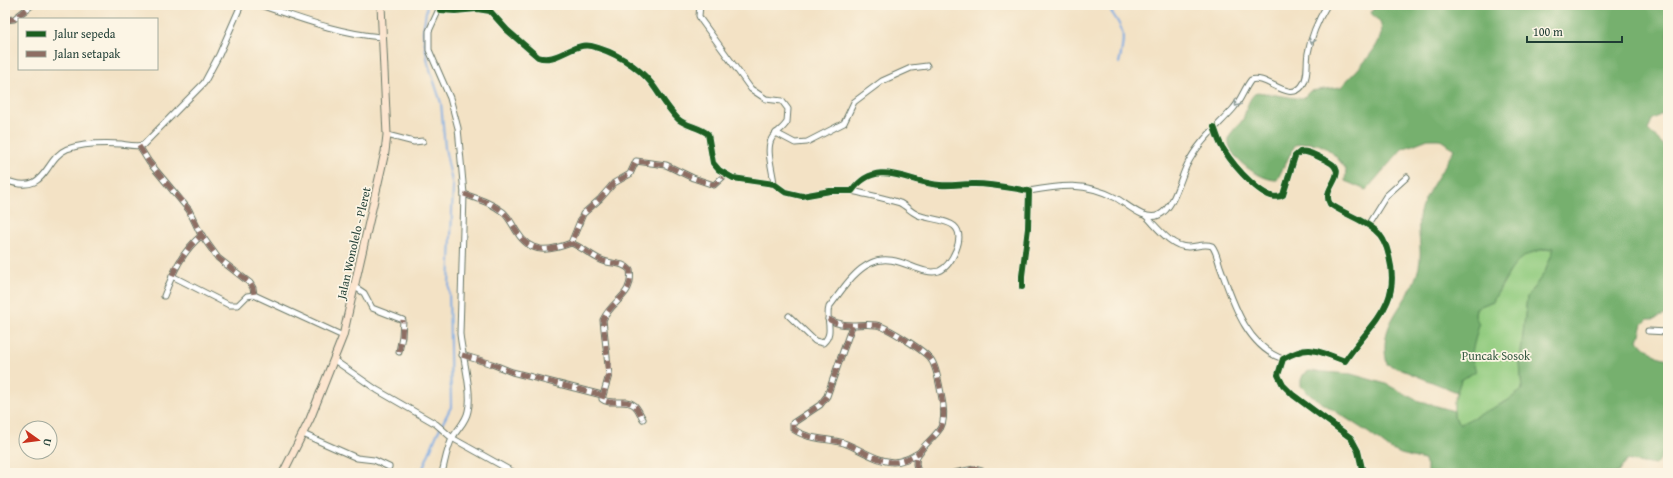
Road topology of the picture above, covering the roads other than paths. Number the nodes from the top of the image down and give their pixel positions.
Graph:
1 (32, 5) edge
2 (241, 5) edge
3 (260, 5) edge
4 (381, 5) edge
5 (700, 5) edge
6 (1327, 5) edge
7 (440, 7) edge
8 (5, 20) edge
9 (381, 36) junction
10 (927, 66) dead end
11 (1214, 127) junction
12 (776, 133) junction
13 (387, 135) junction
14 (423, 141) dead end
15 (139, 146) junction
16 (725, 175) junction
17 (1407, 177) dead end
18 (5, 180) edge
19 (774, 184) junction
20 (852, 191) junction
21 (1029, 191) junction
22 (464, 194) junction
23 (1146, 216) junction
24 (1368, 225) junction
25 (202, 235) junction
26 (571, 243) junction
27 (172, 276) junction
28 (355, 287) junction
29 (1022, 287) dead end
30 (254, 295) junction
31 (164, 296) dead end
32 (789, 316) dead end
33 (828, 319) junction
34 (852, 326) junction
35 (1648, 331) dead end
36 (1668, 332) edge
37 (343, 336) junction
38 (399, 352) dead end
39 (462, 355) junction
40 (1283, 359) junction
41 (334, 360) junction
42 (602, 395) junction
43 (643, 419) dead end
44 (303, 434) junction
45 (452, 438) junction
46 (920, 452) junction
47 (389, 467) dead end
48 (513, 472) dead end
49 (283, 473) edge
50 (442, 473) edge
51 (919, 473) edge
52 (954, 473) edge
53 (989, 473) edge
54 (1363, 473) edge

1 - 8 street
2 - 15 street
3 - 9 street
4 - 9 main road, Jalan Wonolelo - Pleret
5 - 12 street
6 -> 11 street
7 - 16 street
7 - 22 street
9 - 13 main road, Jalan Wonolelo - Pleret
10 - 12 street
11 - 23 street
11 - 24 street
12 - 19 street
13 - 14 street
13 - 28 main road, Jalan Wonolelo - Pleret
15 - 18 street
15 - 25 street
16 - 19 street
16 - 26 street
17 - 24 street
19 - 20 street
20 - 21 street
20 - 33 street
21 - 23 street
21 - 29 street
22 - 26 street
22 - 39 street
23 - 40 street
24 - 40 street
25 - 27 street
25 - 30 street
26 - 42 street
27 - 30 street
27 - 31 street
28 - 37 main road, Jalan Wonolelo - Pleret
28 - 38 street
30 - 37 street
32 - 33 street
33 - 34 street
34 - 46 street
34 - 46 street
35 - 36 street
37 - 41 main road, Jalan Wonolelo - Pleret
39 - 42 street
39 - 45 street
40 - 54 street
41 - 44 main road, Jalan Wonolelo - Pleret
41 - 45 street
42 - 43 street
44 - 47 street
44 - 49 main road, Jalan Wonolelo - Pleret
45 - 48 street
45 - 50 street
46 - 51 street
52 - 53 street

